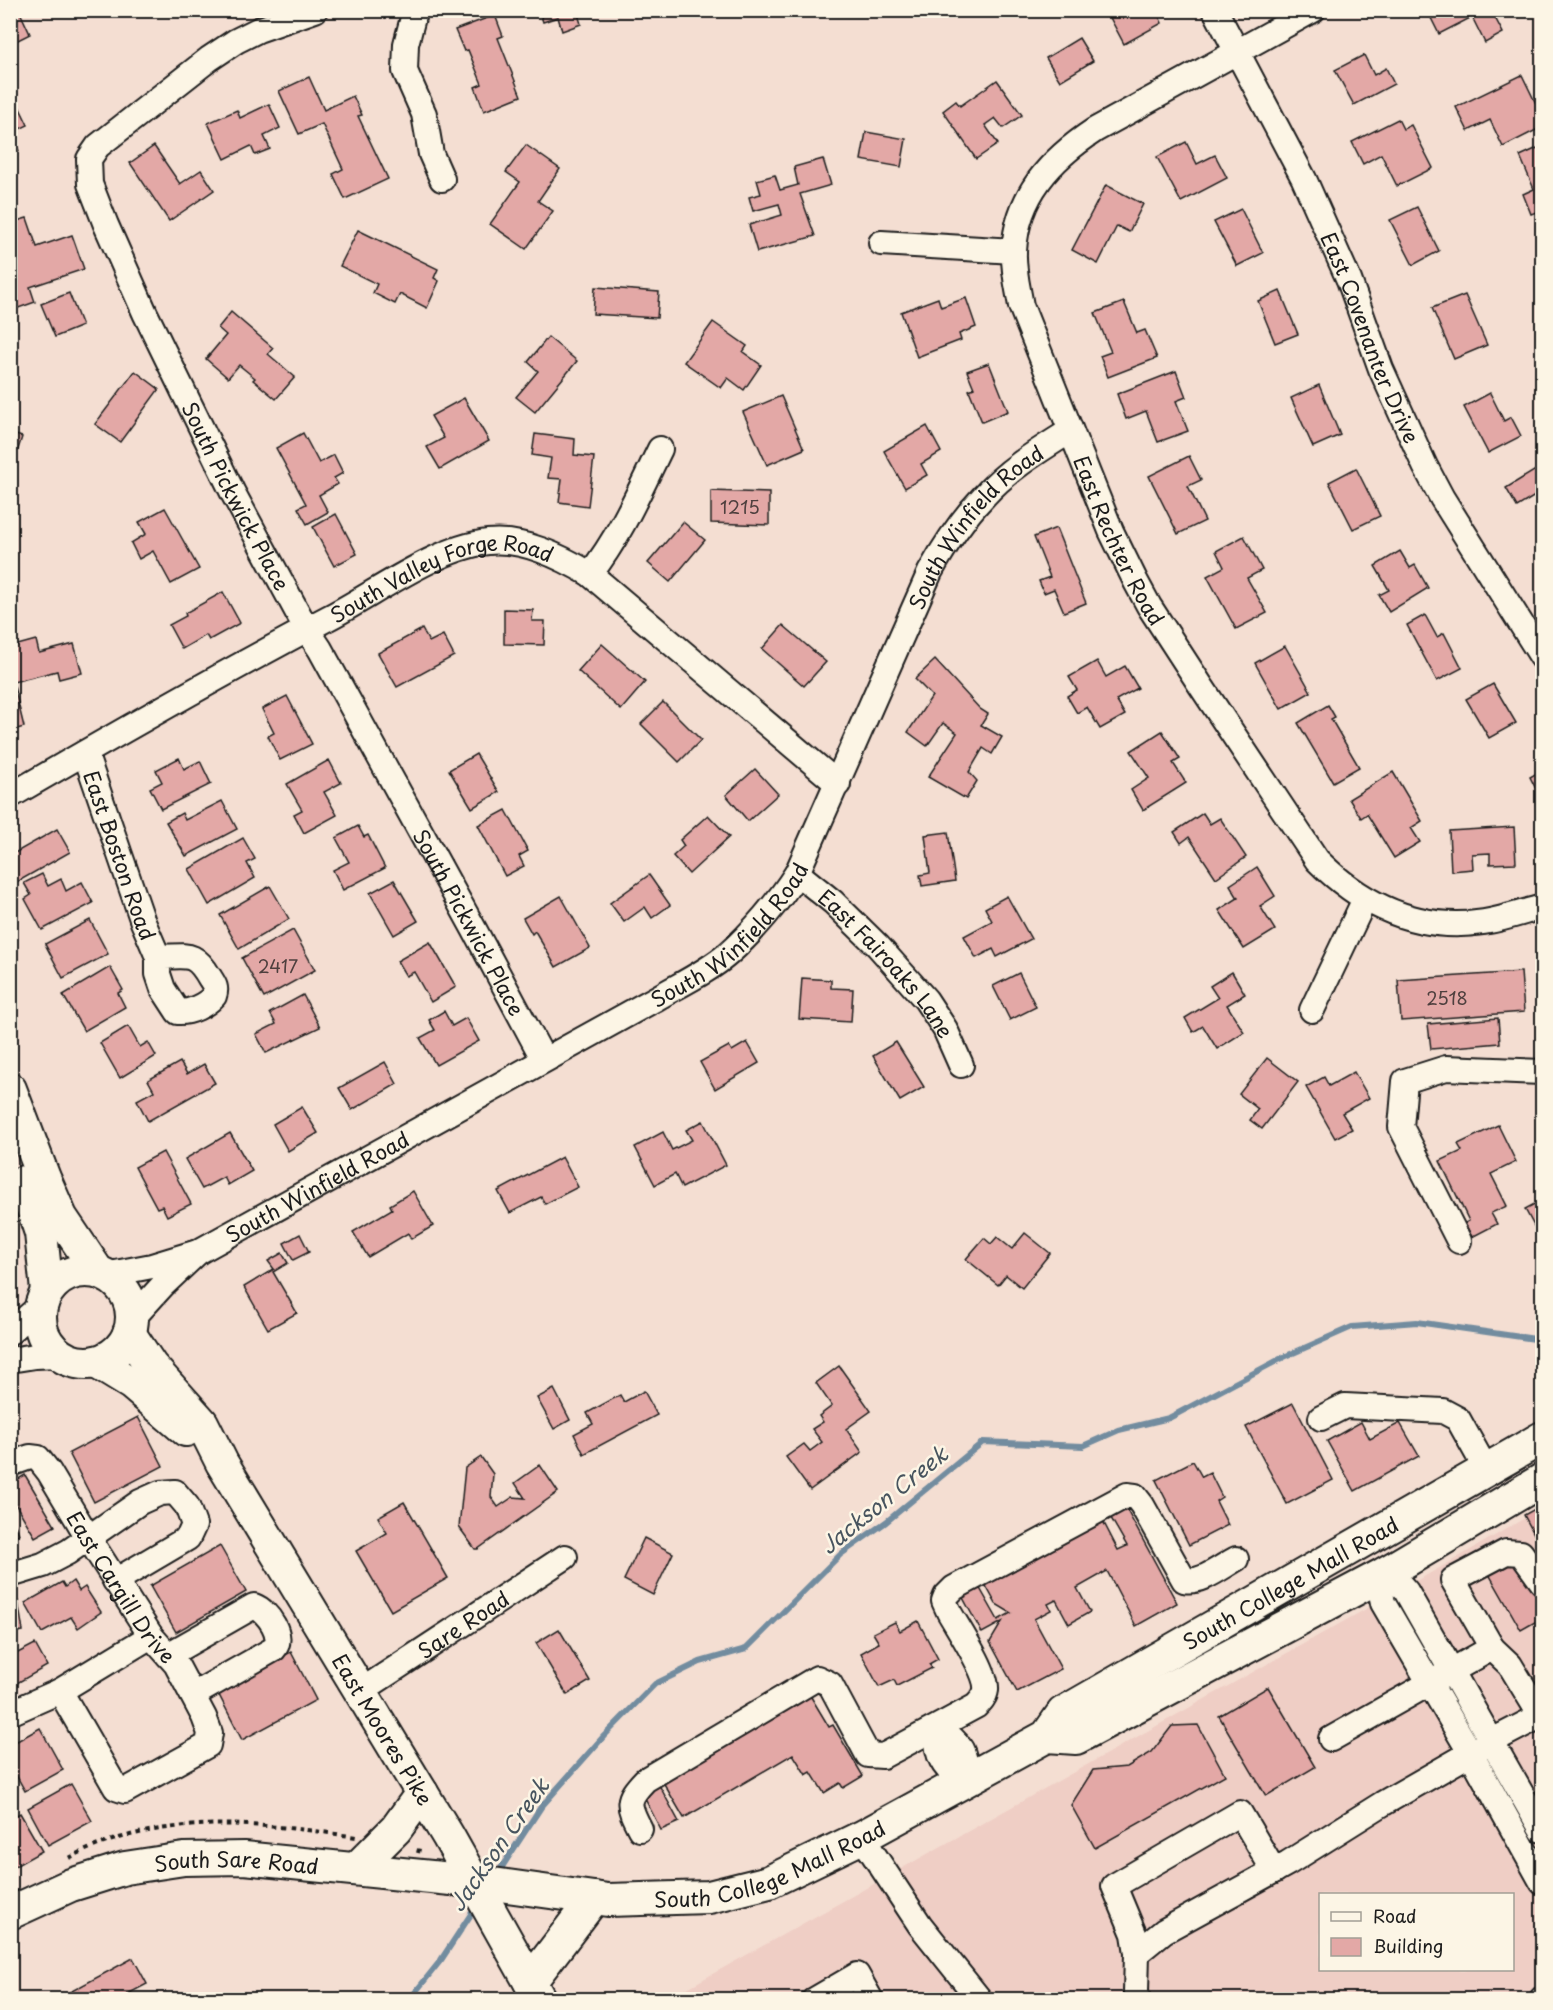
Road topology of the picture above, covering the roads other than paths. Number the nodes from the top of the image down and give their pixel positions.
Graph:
1 (315, 10) edge
2 (416, 10) edge
3 (1215, 10) edge
4 (1313, 10) edge
5 (1237, 53) junction
6 (442, 179) dead end
7 (881, 243) dead end
8 (1014, 251) junction
9 (1070, 431) junction
10 (660, 450) dead end
11 (590, 574) junction
12 (306, 628) junction
13 (1542, 657) edge
14 (85, 753) junction
15 (838, 784) junction
16 (10, 796) edge
17 (797, 873) junction
18 (1365, 899) junction
19 (1542, 907) edge
20 (158, 957) dead end
21 (1312, 1010) dead end
22 (544, 1060) junction
23 (961, 1065) dead end
24 (1542, 1072) edge
25 (10, 1089) edge
26 (10, 1129) edge
27 (1459, 1241) dead end
28 (198, 1252) junction
29 (101, 1273) junction
30 (43, 1299) junction
31 (131, 1326) junction
32 (10, 1332) edge
33 (59, 1355) junction
34 (10, 1360) edge
35 (96, 1362) junction
36 (1321, 1418) dead end
37 (1542, 1438) edge
38 (222, 1463) junction
39 (10, 1464) edge
40 (1487, 1471) junction
41 (1542, 1480) edge
42 (89, 1539) junction
43 (1364, 1542) junction
44 (565, 1557) dead end
45 (1236, 1559) dead end
46 (10, 1575) edge
47 (1382, 1575) junction
48 (115, 1581) junction
49 (1542, 1582) edge
50 (152, 1636) junction
51 (1491, 1648) junction
52 (168, 1655) junction
53 (1451, 1671) junction
54 (1430, 1683) junction
55 (60, 1691) junction
56 (361, 1691) junction
57 (193, 1695) junction
58 (1539, 1706) edge
59 (10, 1713) edge
60 (936, 1728) junction
61 (1047, 1736) junction
62 (1331, 1739) dead end
63 (1482, 1748) junction
64 (965, 1782) junction
65 (422, 1793) junction
66 (640, 1828) dead end
67 (1542, 1830) edge
68 (862, 1837) junction
69 (356, 1869) junction
70 (1274, 1871) junction
71 (468, 1879) junction
72 (1542, 1882) edge
73 (594, 1898) junction
74 (10, 1913) edge
75 (1137, 1953) junction
76 (535, 1991) edge
77 (814, 2000) edge
78 (871, 2000) edge
79 (980, 2000) edge
80 (1138, 2000) edge

1 - 12 street, South Pickwick Place
2 - 6 street
3 - 5 street, East Covenanter Drive
4 - 5 street, East Rechter Road
5 - 8 street, East Rechter Road
5 - 13 street, East Covenanter Drive
7 - 8 street
8 - 9 street, East Rechter Road
9 - 15 street, South Winfield Road
9 - 18 street, East Rechter Road
10 - 11 street
11 - 12 street, South Valley Forge Road
11 - 15 street, South Valley Forge Road
12 - 14 street, South Valley Forge Road
12 - 22 street, South Pickwick Place
14 - 16 street, South Valley Forge Road
14 - 20 street, East Boston Road
15 - 17 street, South Winfield Road
17 - 22 street, South Winfield Road
17 - 23 street, East Fairoaks Lane
18 - 19 street, East Rechter Road
18 - 21 street
22 - 28 street, South Winfield Road
24 - 27 street
25 - 29 main road
26 - 30 main road
28 - 29 street, South Winfield Road
28 - 31 street, South Winfield Road
29 - 30 main road
29 - 31 main road
30 - 32 street
30 - 33 main road
31 - 35 main road
31 - 38 main road, East Moores Pike
33 - 34 street
33 - 35 main road
35 - 38 main road, East Moores Pike
36 - 40 street
37 - 40 main road, South College Mall Road
38 - 56 main road, East Moores Pike
39 - 42 street, East Cargill Drive
40 - 43 main road, South College Mall Road
41 - 47 main road, South College Mall Road
42 - 46 street
42 - 48 street, East Cargill Drive
42 - 48 street
43 - 47 main road
43 - 61 main road, South College Mall Road
44 - 56 street, Sare Road
45 - 60 street
47 - 53 street
47 - 54 street
47 - 61 main road, South College Mall Road
48 - 50 street, East Cargill Drive
49 - 51 street
50 - 52 street, East Cargill Drive
50 - 55 street
51 - 53 street
51 - 58 street
52 - 57 street, East Cargill Drive
52 - 57 street
53 - 54 street
53 - 63 street
54 - 62 street
54 - 63 street
55 - 57 street, East Cargill Drive
55 - 59 street
56 - 65 main road, East Moores Pike
58 - 63 street
60 - 64 street
60 - 66 street
61 - 64 main road, South College Mall Road
63 - 67 street
63 - 70 street
63 - 72 street
64 - 68 main road, South College Mall Road
65 - 69 main road
65 - 71 main road, East Moores Pike
68 - 73 main road, South College Mall Road
68 - 79 street
69 - 71 main road, South Sare Road
69 - 74 main road, South Sare Road
70 - 75 street
70 - 75 street
71 - 73 main road, South College Mall Road
71 - 76 main road, East Moores Pike
73 - 76 main road
75 - 80 street
77 - 78 street

